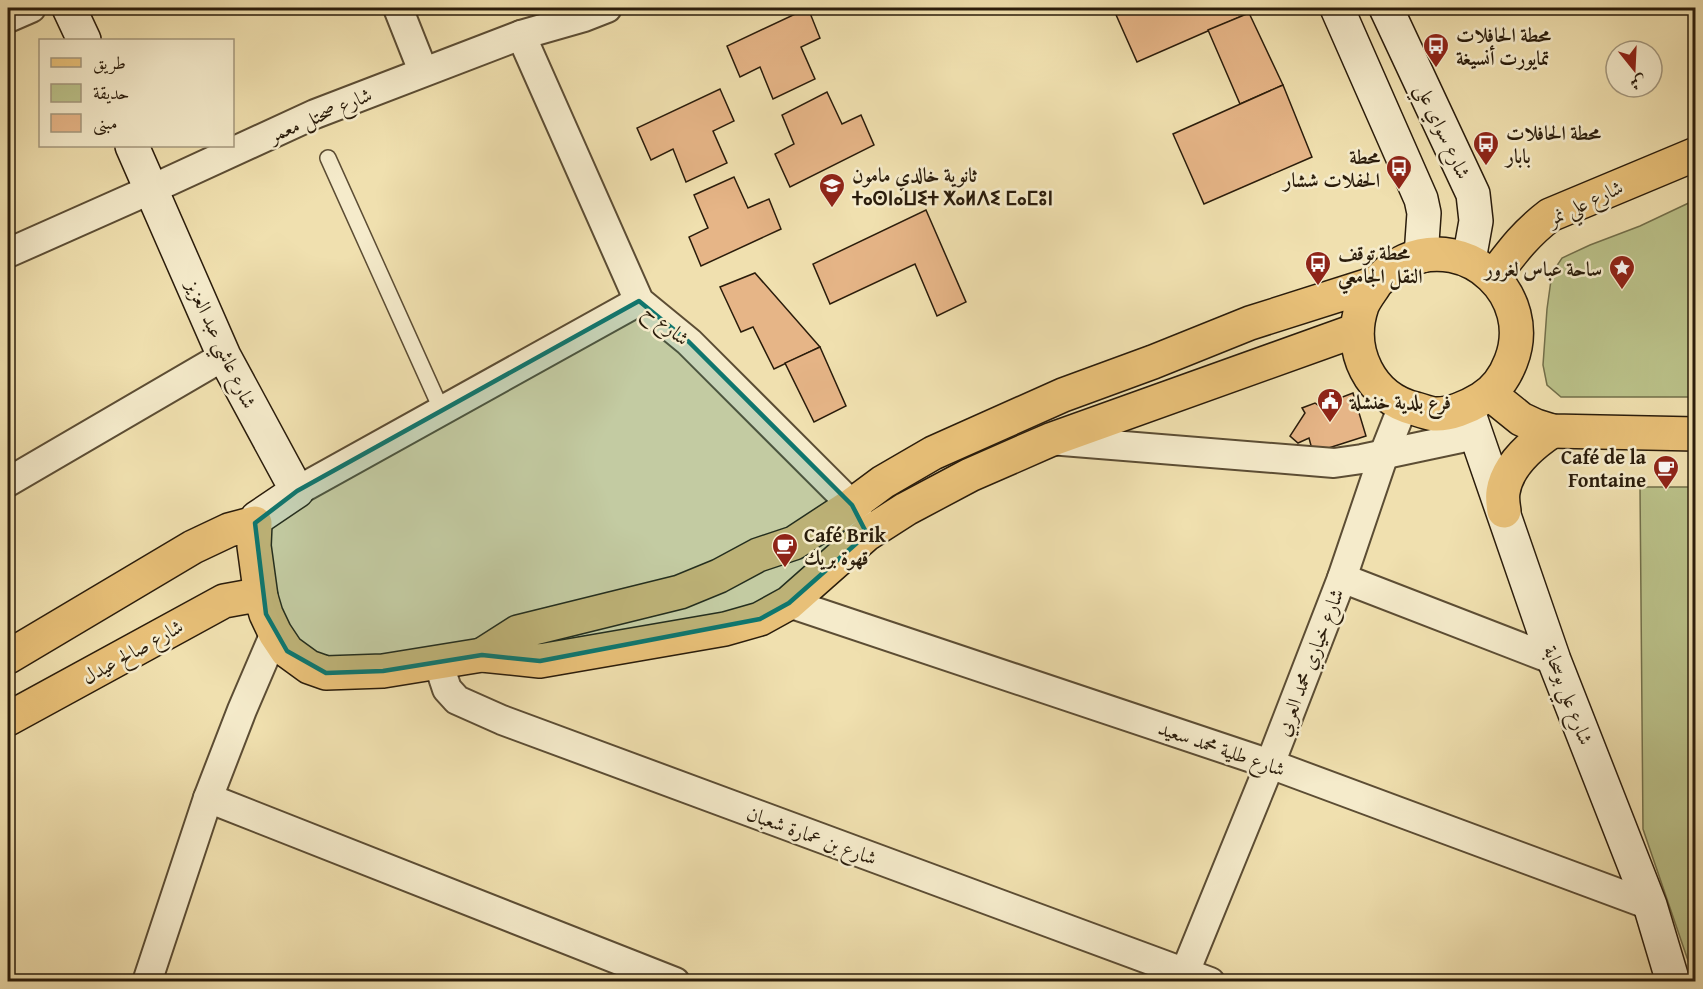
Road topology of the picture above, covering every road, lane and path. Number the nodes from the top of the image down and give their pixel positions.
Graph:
1 (31, 8) edge
2 (69, 8) edge
3 (398, 8) edge
4 (1336, 8) edge
5 (1386, 8) edge
6 (590, 11) edge
7 (8, 18) edge
8 (520, 35) junction
9 (84, 39) edge
10 (423, 71) junction
11 (132, 147) edge
12 (1695, 154) edge
13 (328, 158) dead end
14 (152, 189) junction
15 (8, 253) edge
16 (1421, 256) junction
17 (1481, 269) junction
18 (1376, 283) junction
19 (639, 301) junction
20 (1357, 330) junction
21 (224, 356) junction
22 (1403, 406) junction
23 (442, 411) junction
24 (1477, 412) junction
25 (1552, 431) junction
26 (1695, 434) edge
27 (1050, 440) junction
28 (1384, 454) junction
29 (8, 482) edge
30 (297, 491) junction
31 (852, 505) junction
32 (1504, 511) junction
33 (255, 523) junction
34 (867, 534) junction
35 (1341, 578) junction
36 (261, 597) junction
37 (789, 603) junction
38 (275, 633) junction
39 (482, 655) junction
40 (8, 657) edge
41 (1554, 660) junction
42 (438, 662) junction
43 (8, 720) edge
44 (1270, 764) junction
45 (208, 798) junction
46 (1650, 905) junction
47 (1192, 979) edge
48 (147, 981) edge
49 (675, 981) edge
50 (1673, 981) edge

1 - 7 street
2 - 9 main road
3 - 10 street
4 - 16 main road
5 - 17 main road, شارع سواي علي
6 - 8 street, شارع صحتل معمر
8 - 10 street, شارع صحتل معمر
8 - 19 street, شارع ح
10 - 14 street, شارع صحتل معمر
11 - 14 main road, شارع عاشي عبد العزيز
12 - 17 main road, شارع علي نمر
13 - 23 lane
14 - 15 street, شارع صحتل معمر
14 - 21 main road, شارع عاشي عبد العزيز
16 - 17 main road
16 - 18 main road
17 - 24 main road
18 - 20 main road
18 - 31 main road
19 - 23 street
19 - 31 street, شارع ح
20 - 22 main road
20 - 27 main road
21 - 29 street
21 - 30 main road, شارع عاشي عبد العزيز
22 - 24 main road
22 - 28 street, شارع خياري محمد العربي
23 - 30 street
24 - 25 main road
24 - 28 street
24 - 32 main road, شارع علي بوسحابة
25 - 26 main road
25 - 32 main road
27 - 28 street
27 - 34 main road
28 - 35 street, شارع خياري محمد العربي
30 - 33 main road
31 - 34 street, شارع ح
31 - 39 main road
32 - 41 main road, شارع علي بوسحابة
33 - 36 main road
33 - 40 main road
34 - 37 main road
35 - 41 street
35 - 44 street, شارع خياري محمد العربي
36 - 38 main road
36 - 43 main road, شارع صالح عيدل
37 - 39 main road
37 - 44 street, شارع طلية محمد سعيد
38 - 42 main road
38 - 45 street
39 - 42 main road
41 - 46 main road, شارع علي بوسحابة
42 - 47 street, شارع بن عمارة شعبان
44 - 46 street, شارع طلية محمد سعيد
44 - 47 street, شارع خياري محمد العربي
45 - 48 street
45 - 49 street
46 - 50 main road, شارع علي بوسحابة

